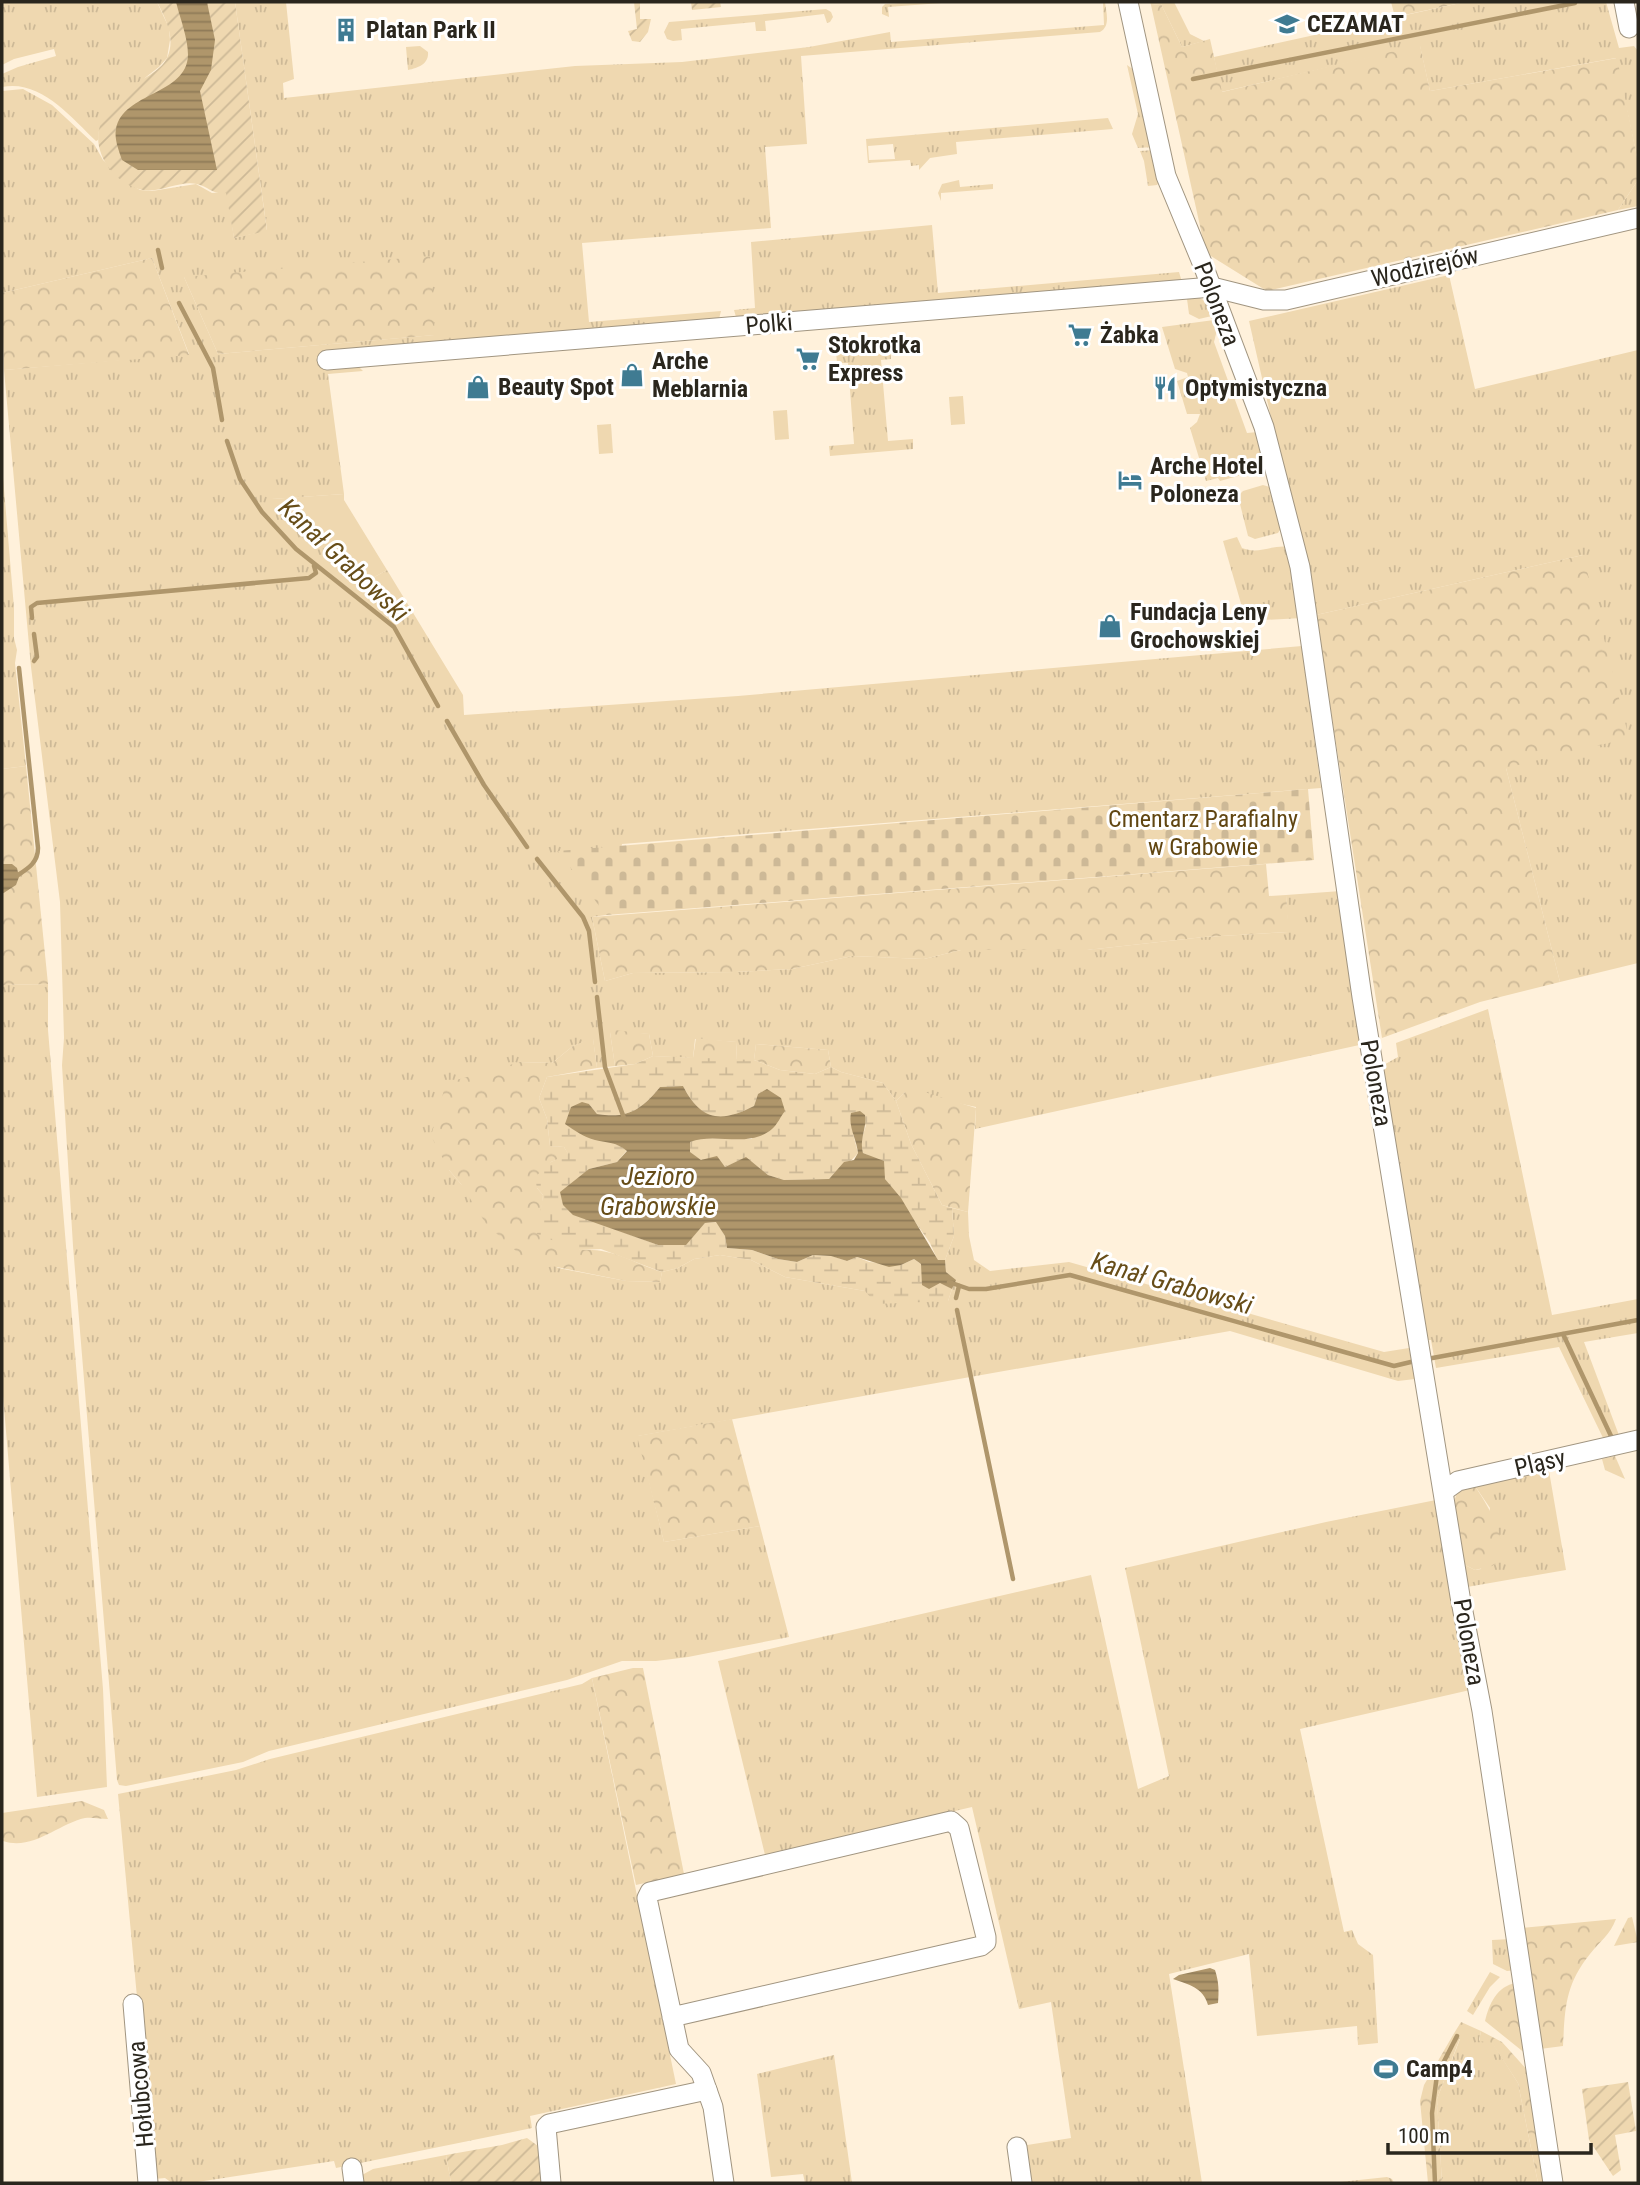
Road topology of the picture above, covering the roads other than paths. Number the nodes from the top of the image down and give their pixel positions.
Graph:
1 (1128, 2) edge
2 (1624, 2) edge
3 (1629, 27) dead end
4 (1638, 218) edge
5 (1212, 287) junction
6 (327, 360) dead end
7 (1638, 1440) edge
8 (1444, 1491) junction
9 (133, 2004) dead end
10 (672, 2017) junction
11 (707, 2090) junction
12 (1017, 2147) dead end
13 (149, 2183) edge
14 (551, 2183) edge
15 (724, 2183) edge
16 (1022, 2183) edge
17 (1553, 2183) edge

1 - 5 street, Poloneza
2 - 3 street
4 - 5 street, Wodzirejów
5 - 6 street, Polki
5 - 8 street, Poloneza
7 - 8 street, Pląsy
8 - 17 street, Poloneza
9 - 13 street, Hołubcowa
10 - 10 street
10 - 11 street
11 - 14 street
11 - 15 street
12 - 16 street

